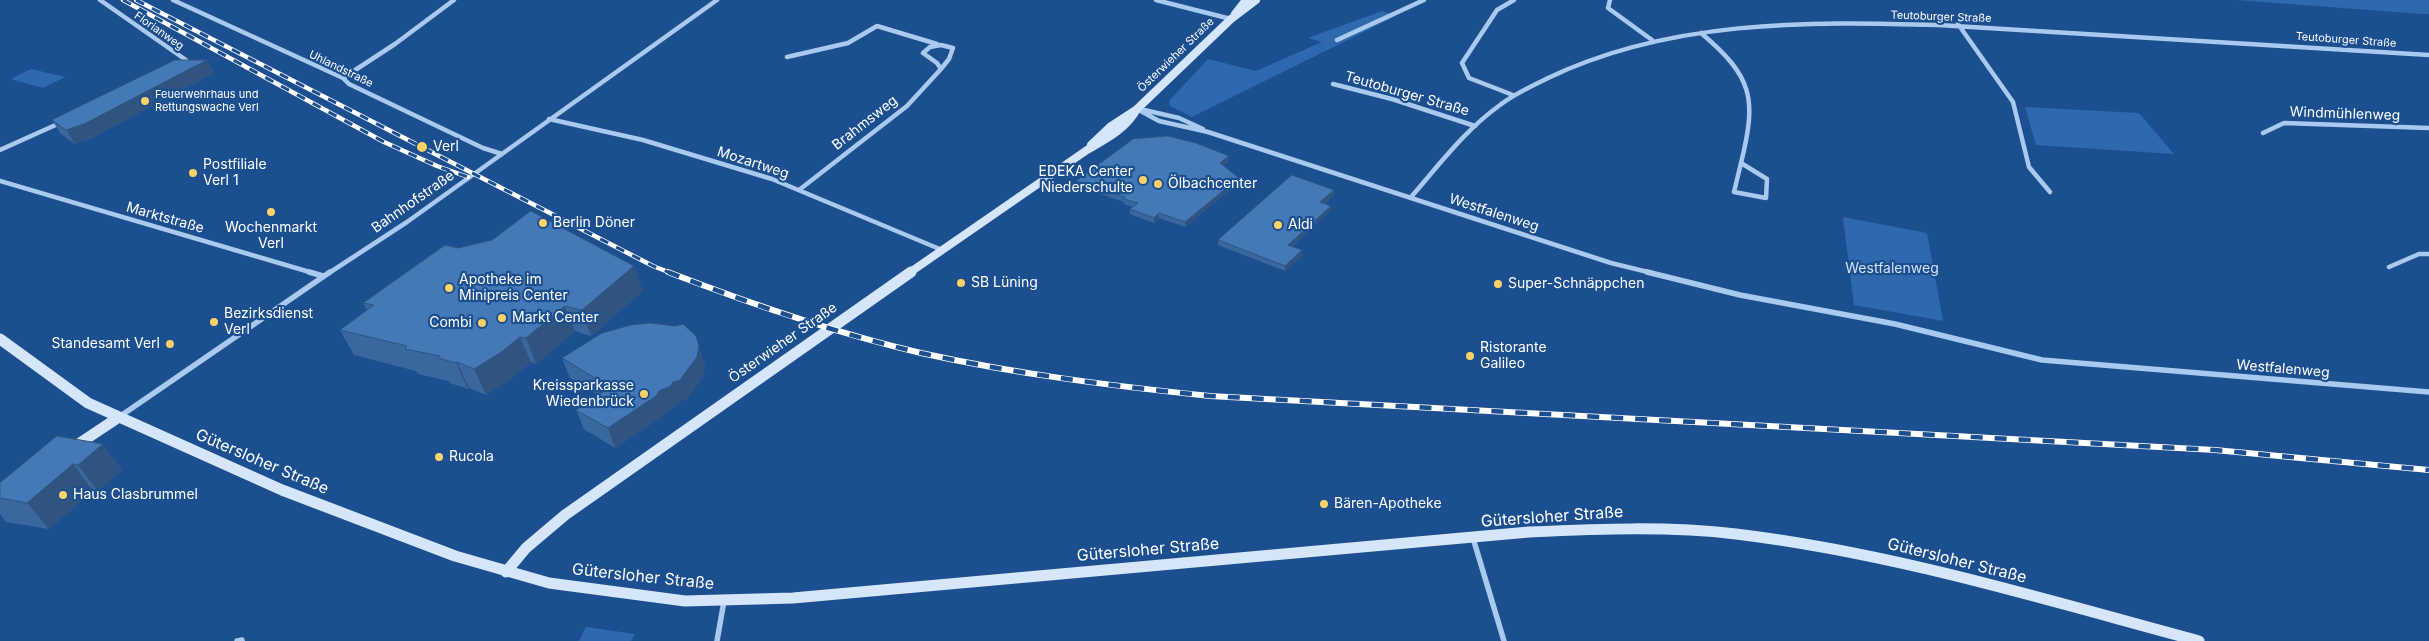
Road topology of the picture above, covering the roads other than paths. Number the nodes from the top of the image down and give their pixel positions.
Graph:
1 (100, 0) edge
2 (173, 0) edge
3 (454, 0) edge
4 (718, 0) edge
5 (1156, 0) edge
6 (1246, 0) edge
7 (1256, 0) edge
8 (1424, 0) edge
9 (1514, 0) edge
10 (1610, 0) edge
11 (1231, 19) junction
12 (1958, 24) junction
13 (1701, 33) junction
14 (1336, 40) dead end
15 (1652, 40) junction
16 (937, 44) junction
17 (2429, 55) edge
18 (787, 57) dead end
19 (178, 64) edge
20 (941, 69) junction
21 (343, 78) junction
22 (1333, 84) dead end
23 (1513, 95) junction
24 (1138, 109) junction
25 (550, 119) junction
26 (67, 120) edge
27 (1475, 126) junction
28 (2429, 128) edge
29 (1208, 132) junction
30 (2263, 133) dead end
31 (0, 150) edge
32 (502, 154) junction
33 (1741, 163) junction
34 (0, 181) edge
35 (799, 190) junction
36 (2050, 192) dead end
37 (1411, 197) junction
38 (942, 250) junction
39 (2429, 254) edge
40 (2389, 267) dead end
41 (323, 276) junction
42 (0, 339) edge
43 (2429, 392) edge
44 (119, 417) junction
45 (66, 454) edge
46 (1473, 538) junction
47 (506, 572) junction
48 (724, 601) junction
49 (237, 641) edge
50 (242, 641) edge
51 (718, 641) edge
52 (1504, 641) edge
53 (2199, 641) edge

1 - 19 street, Florianweg
2 - 21 street, Uhlandstraße
3 - 21 street
4 - 25 street, Bahnhofstraße
5 - 11 street
6 - 11 main road, Österwieher Straße
7 - 11 main road, Österwieher Straße
8 - 14 street
9 - 23 street
10 - 15 street
11 - 24 main road, Österwieher Straße
12 - 13 street, Teutoburger Straße
12 - 17 street, Teutoburger Straße
12 - 36 street
13 - 15 street, Teutoburger Straße
13 - 33 street
15 - 23 street, Teutoburger Straße
16 - 18 street, Brahmsweg
16 - 20 street
16 - 20 street, Brahmsweg
20 - 35 street, Brahmsweg
21 - 32 street, Uhlandstraße
22 - 27 street, Teutoburger Straße
23 - 27 street, Teutoburger Straße
24 - 29 street, Westfalenweg
24 - 29 street, Westfalenweg
24 - 38 main road, Österwieher Straße
25 - 32 street, Bahnhofstraße
25 - 35 street, Mozartweg
26 - 31 street
27 - 37 street, Teutoburger Straße
28 - 30 street, Windmühlenweg
29 - 37 street, Westfalenweg
32 - 41 street, Bahnhofstraße
33 - 33 street
34 - 41 street, Marktstraße
35 - 38 street, Mozartweg
37 - 43 street, Westfalenweg
38 - 47 main road, Österwieher Straße
39 - 40 street
41 - 44 street, Bahnhofstraße
42 - 44 main road, Gütersloher Straße
44 - 45 main road
44 - 47 main road, Gütersloher Straße
46 - 48 main road, Gütersloher Straße
46 - 52 street
46 - 53 main road, Gütersloher Straße
47 - 48 main road, Gütersloher Straße
48 - 51 street
49 - 50 street

